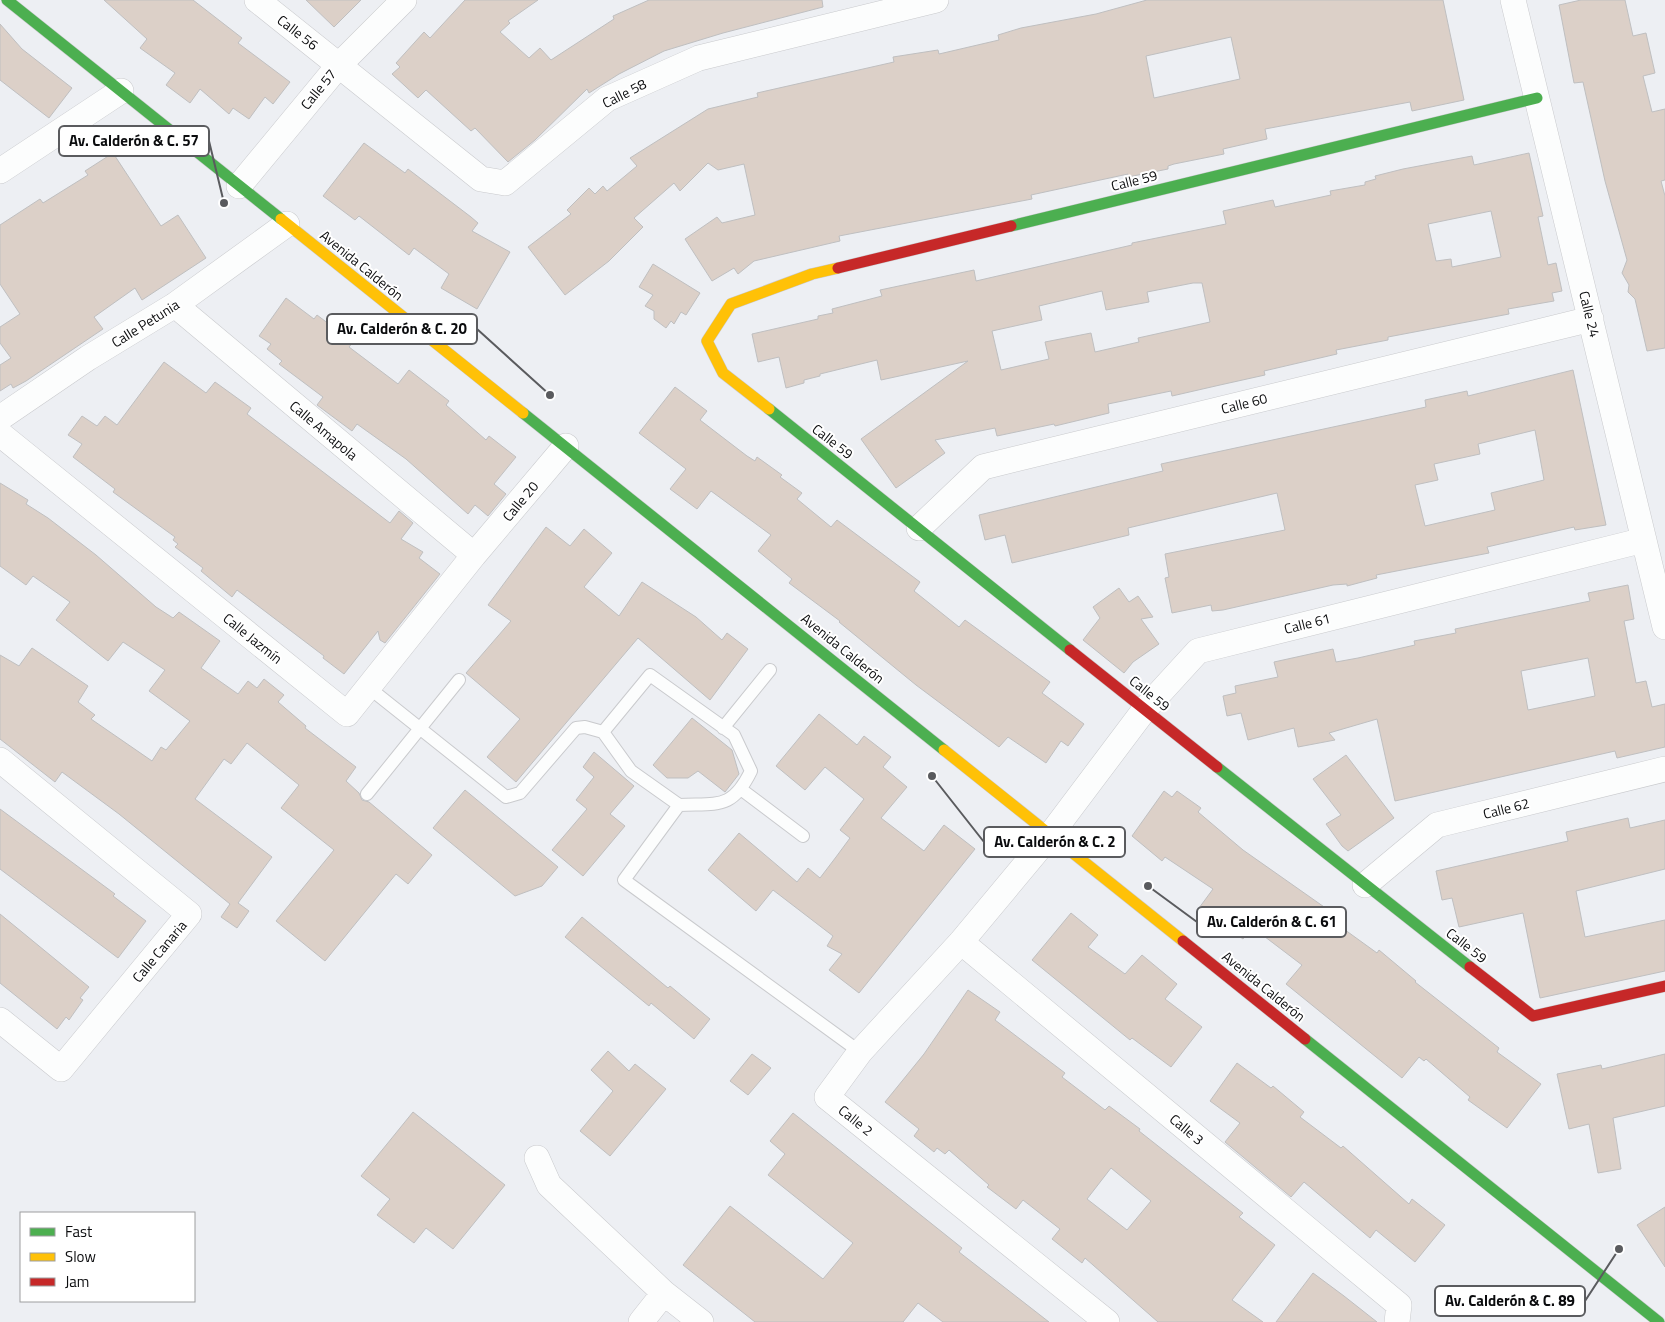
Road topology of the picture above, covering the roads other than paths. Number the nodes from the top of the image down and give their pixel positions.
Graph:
1 (7, 0) edge
2 (257, 0) edge
3 (404, 0) edge
4 (936, 0) edge
5 (1513, 0) edge
6 (339, 64) junction
7 (121, 91) junction
8 (1537, 98) junction
9 (0, 172) edge
10 (240, 186) junction
11 (287, 224) junction
12 (175, 305) junction
13 (1591, 319) junction
14 (0, 418) edge
15 (0, 434) edge
16 (566, 446) junction
17 (919, 528) junction
18 (1644, 540) junction
19 (474, 555) junction
20 (1665, 628) edge
21 (770, 670) dead end
22 (459, 680) dead end
23 (368, 687) junction
24 (1145, 708) junction
25 (420, 728) junction
26 (723, 728) junction
27 (603, 732) junction
28 (0, 760) edge
29 (1665, 769) edge
30 (742, 790) junction
31 (367, 794) dead end
32 (679, 806) junction
33 (1051, 834) junction
34 (803, 836) dead end
35 (1365, 885) junction
36 (961, 942) junction
37 (1665, 986) edge
38 (0, 1020) edge
39 (860, 1052) junction
40 (537, 1158) dead end
41 (664, 1293) junction
42 (641, 1322) edge
43 (701, 1322) edge
44 (1107, 1322) edge
45 (1397, 1322) edge
46 (1659, 1322) edge

1 - 7 street, Avenida Calderón
2 - 6 street, Calle 56
3 - 6 street, Calle 57
4 - 6 street, Calle 58
5 - 8 street, Calle 24
6 - 10 street, Calle 57
7 - 9 street
7 - 10 street, Avenida Calderón
8 - 13 street, Calle 24
8 - 17 street, Calle 59
10 - 11 street, Avenida Calderón
11 - 12 street, Calle Petunia
11 - 16 street, Avenida Calderón
12 - 14 street, Calle Petunia
12 - 19 street, Calle Amapola
13 - 17 street, Calle 60
13 - 18 street, Calle 24
15 - 23 street, Calle Jazmín
16 - 19 street, Calle 20
16 - 33 street, Avenida Calderón
17 - 24 street, Calle 59
18 - 20 street, Calle 24
18 - 24 street, Calle 61
19 - 23 street, Calle Jazmín
21 - 26 lane
22 - 25 lane
23 - 25 lane
24 - 33 street, Calle 61
24 - 35 street, Calle 59
25 - 27 lane
25 - 31 lane
26 - 27 lane
26 - 30 lane
27 - 32 lane
28 - 38 street, Calle Canaria
29 - 35 street, Calle 62
30 - 32 lane
30 - 34 lane
32 - 39 lane
33 - 36 street, Calle 2
33 - 46 street, Avenida Calderón
35 - 37 street, Calle 59
36 - 39 street, Calle 2
36 - 45 street, Calle 3
39 - 44 street, Calle 2
40 - 41 street
41 - 42 street
41 - 43 street

